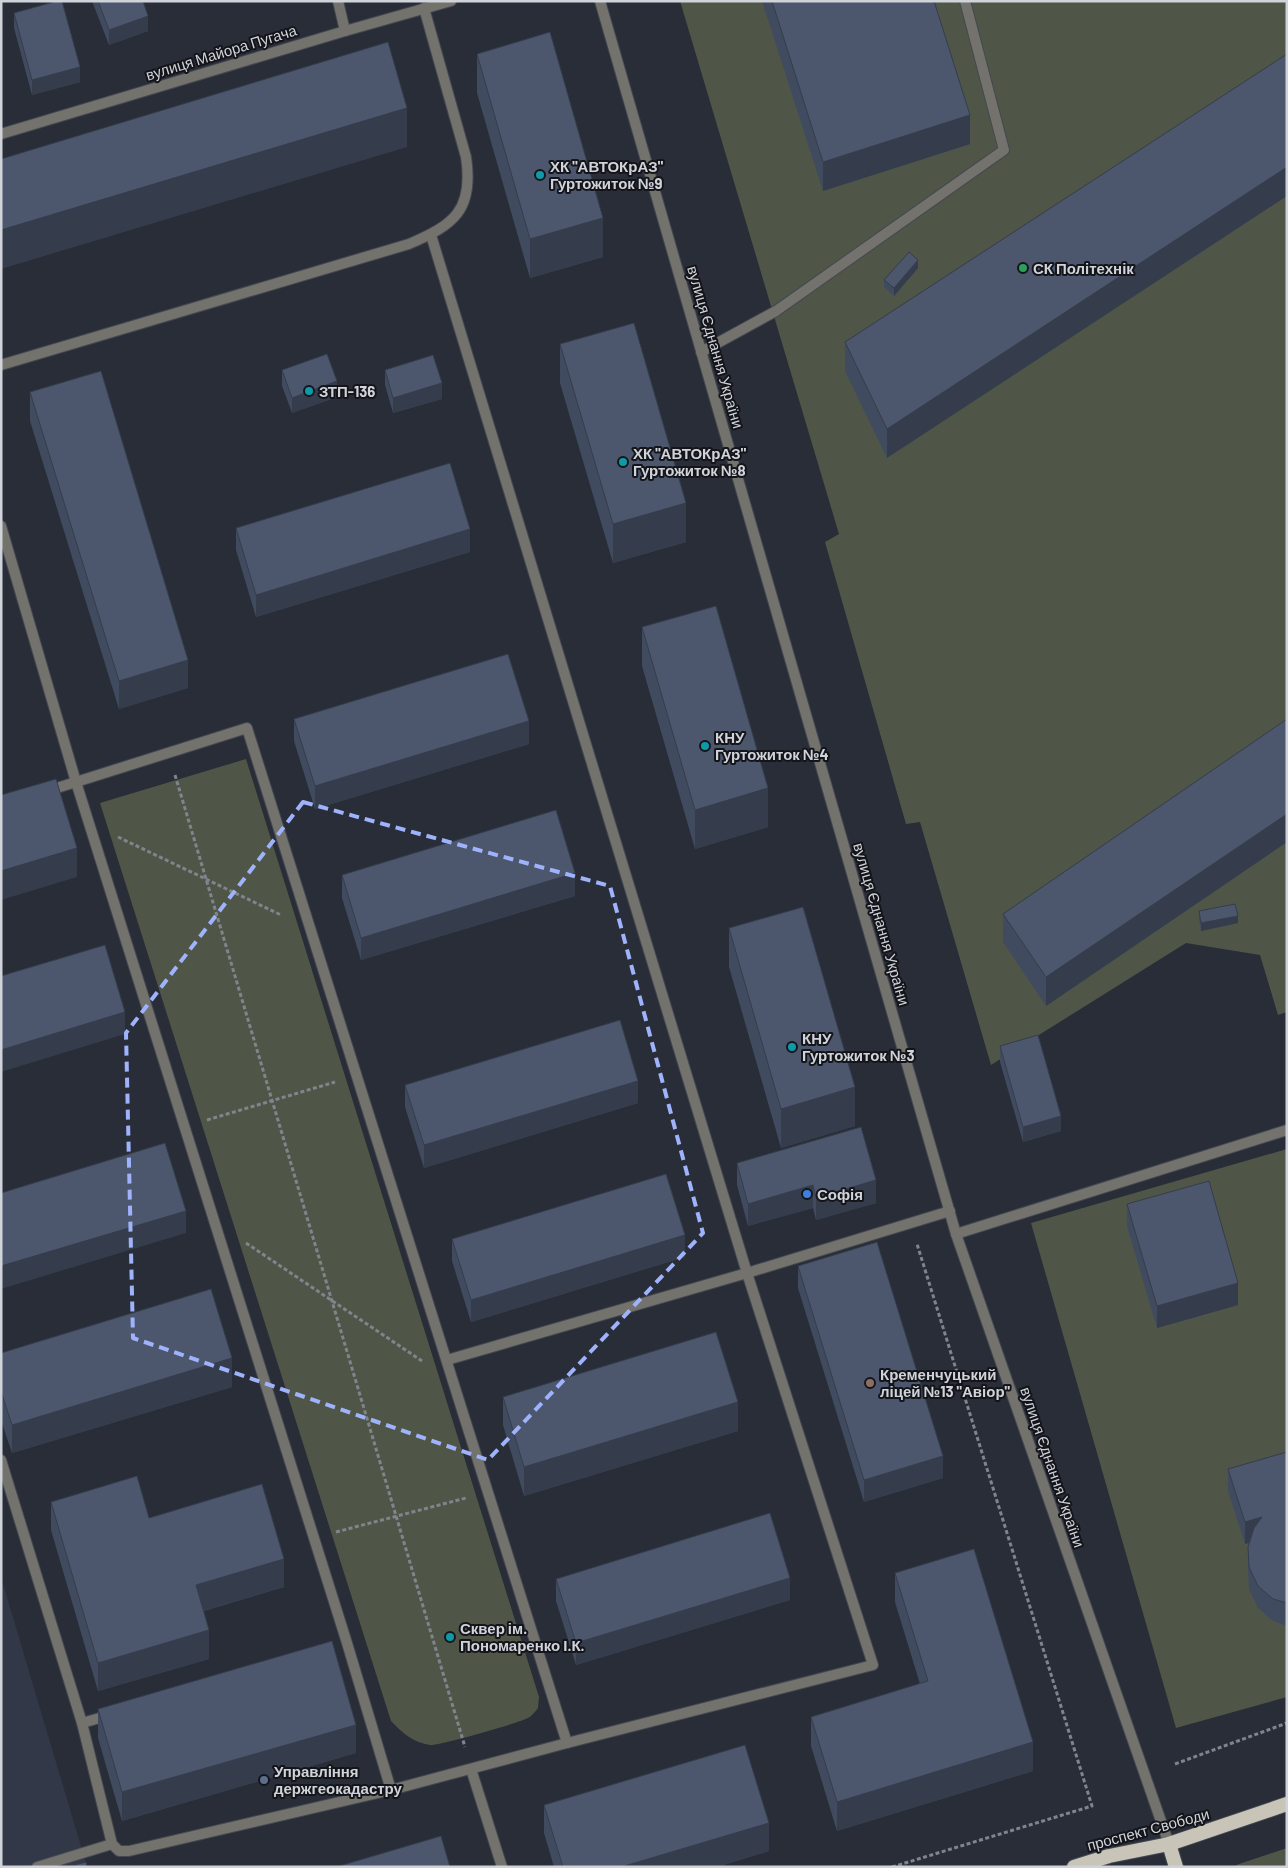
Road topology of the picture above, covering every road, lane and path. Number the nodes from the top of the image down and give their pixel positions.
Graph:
1 (338, 1) edge
2 (451, 1) edge
3 (600, 1) edge
4 (965, 1) edge
5 (424, 8) junction
6 (345, 30) junction
7 (1, 134) edge
8 (431, 235) junction
9 (701, 352) junction
10 (1, 365) edge
11 (1, 526) edge
12 (168, 752) junction
13 (76, 782) junction
14 (38, 794) edge
15 (89, 823) junction
16 (205, 879) junction
17 (311, 930) junction
18 (357, 1076) junction
19 (272, 1101) junction
20 (185, 1127) junction
21 (1287, 1130) edge
22 (950, 1211) junction
23 (215, 1223) junction
24 (911, 1224) junction
25 (956, 1234) junction
26 (747, 1273) junction
27 (331, 1300) junction
28 (447, 1360) junction
29 (453, 1382) junction
30 (1, 1460) edge
31 (6, 1488) edge
32 (488, 1492) junction
33 (396, 1516) junction
34 (314, 1538) junction
35 (120, 1712) edge
36 (82, 1723) junction
37 (1287, 1723) edge
38 (567, 1743) junction
39 (1175, 1764) dead end
40 (471, 1769) junction
41 (391, 1790) junction
42 (1287, 1804) edge
43 (112, 1844) junction
44 (1169, 1844) junction
45 (38, 1867) edge
46 (502, 1867) edge
47 (892, 1867) edge
48 (1074, 1867) edge
49 (1176, 1867) edge

1 - 6 street
2 - 5 street, вулиця Майора Пугача
3 - 9 street, вулиця Єднання України
4 - 9 street
5 - 6 street, вулиця Майора Пугача
5 - 8 street
6 - 7 street, вулиця Майора Пугача
8 - 10 street
8 - 26 street
9 - 22 street, вулиця Єднання України
11 - 13 street
12 - 13 street
12 - 16 path
12 - 17 street
13 - 14 street
13 - 15 street
15 - 16 path
15 - 20 street
16 - 17 path
16 - 19 path
17 - 18 street
18 - 19 path
18 - 28 street
19 - 20 path
19 - 27 path
20 - 23 street
21 - 25 street
22 - 24 street
22 - 25 street, вулиця Єднання України
23 - 27 path
23 - 34 street
24 - 26 street
24 - 47 path
25 - 44 street, вулиця Єднання України
26 - 28 street
26 - 38 street
27 - 29 path
27 - 33 path
28 - 29 street
29 - 32 street
30 - 31 street
31 - 36 street
32 - 33 path
32 - 38 street
33 - 34 path
33 - 40 path
34 - 41 street
35 - 36 street
36 - 43 street
37 - 39 path
38 - 40 street
40 - 41 street
40 - 46 street
41 - 43 street
42 - 44 highway, проспект Свободи
43 - 45 street
44 - 48 highway, проспект Свободи
44 - 49 highway

